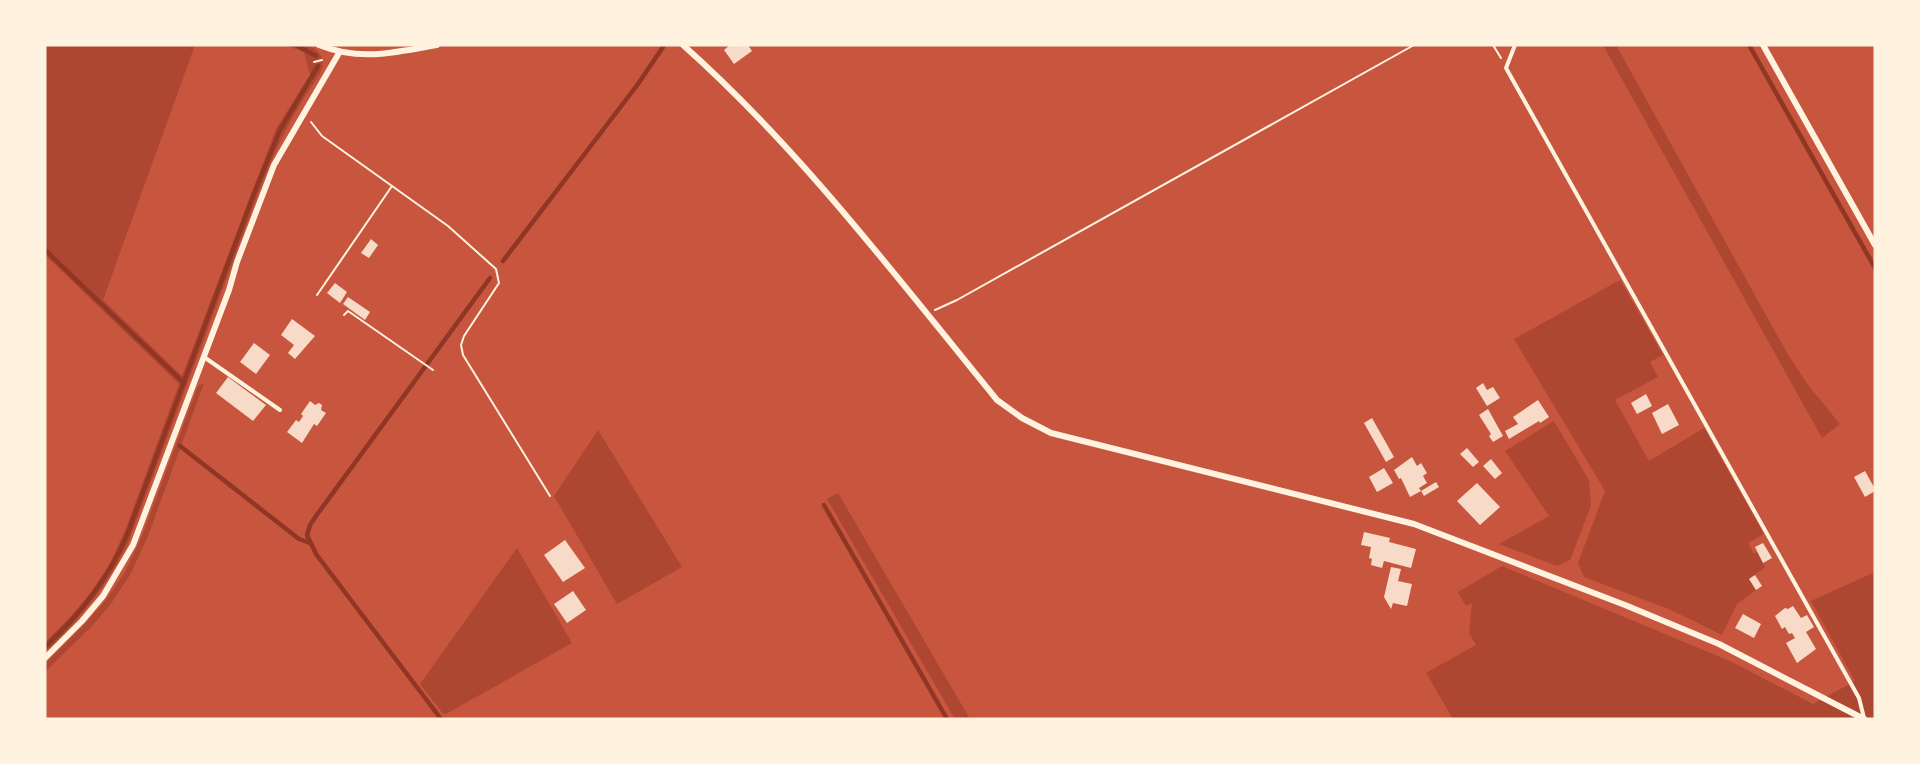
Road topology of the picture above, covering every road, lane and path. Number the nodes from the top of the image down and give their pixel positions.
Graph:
1 (319, 45) edge
2 (437, 45) edge
3 (683, 45) edge
4 (1414, 45) edge
5 (1493, 45) edge
6 (1515, 45) edge
7 (1762, 45) edge
8 (339, 53) junction
9 (1506, 68) junction
10 (304, 112) junction
11 (392, 186) junction
12 (1875, 245) edge
13 (317, 295) dead end
14 (927, 313) junction
15 (344, 315) dead end
16 (204, 357) junction
17 (433, 370) dead end
18 (280, 410) dead end
19 (550, 496) dead end
20 (45, 658) edge
21 (1864, 719) edge

1 - 8 street
2 - 8 street
3 - 14 street
4 - 14 path
5 - 9 path
6 - 9 lane
7 - 12 street
8 - 10 street
9 - 21 lane
10 - 11 path
10 - 16 street
11 - 13 path
11 - 19 path
14 - 21 street
15 - 17 path
16 - 18 lane
16 - 20 street

